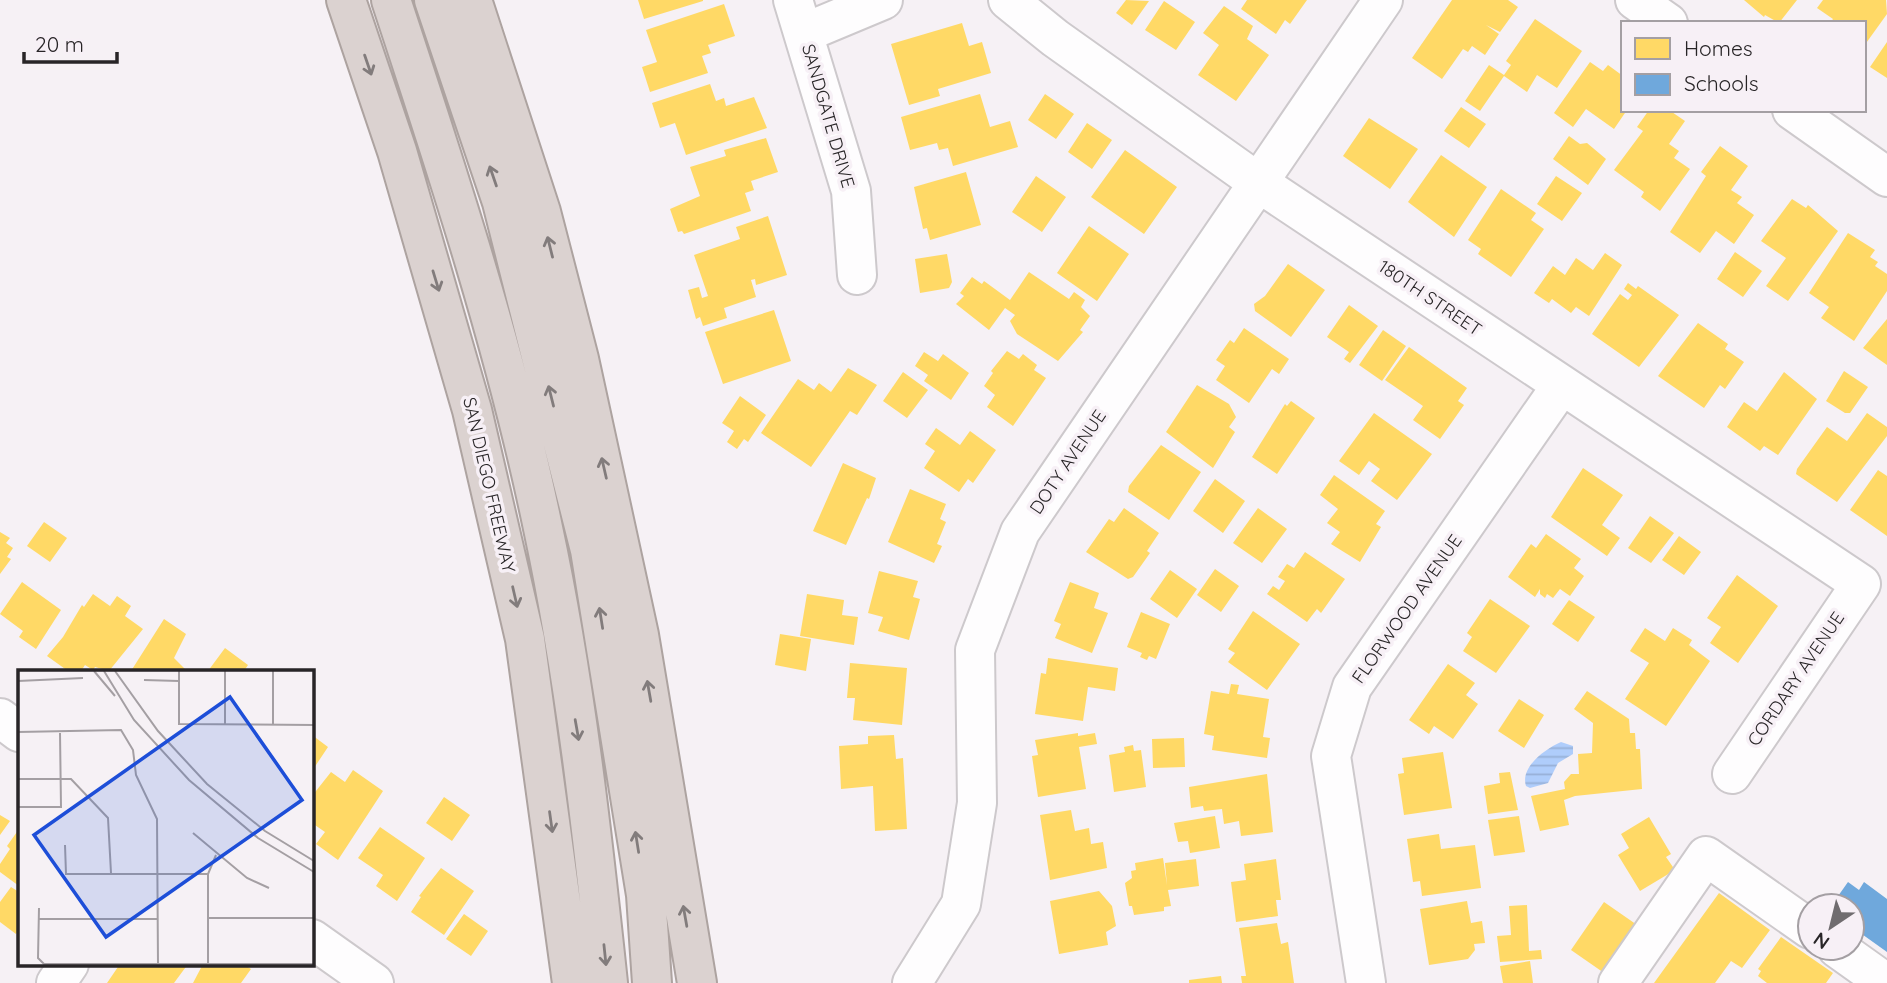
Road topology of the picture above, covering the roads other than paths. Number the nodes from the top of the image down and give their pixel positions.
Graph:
1 (346, 0) edge
2 (391, 0) edge
3 (434, 0) edge
4 (472, 0) edge
5 (883, 0) edge
6 (1008, 0) edge
7 (1383, 0) edge
8 (1635, 0) edge
9 (799, 17) edge
10 (1665, 21) edge
11 (1795, 112) edge
12 (1887, 177) edge
13 (1259, 183) junction
14 (857, 275) dead end
15 (1561, 386) junction
16 (1860, 584) joint
17 (0, 718) edge
18 (18, 731) edge
19 (1732, 774) dead end
20 (1796, 919) edge
21 (313, 940) edge
22 (1857, 962) edge
23 (68, 965) edge
24 (55, 983) edge
25 (374, 983) edge
26 (572, 983) edge
27 (608, 983) edge
28 (652, 983) edge
29 (697, 983) edge
30 (912, 983) edge
31 (1366, 983) edge
32 (1618, 983) edge
33 (1886, 983) edge

1 -> 26 highway, SAN DIEGO FREEWAY
2 -> 27 highway
28 -> 3 highway
29 -> 4 highway
5 - 9 street
6 - 13 street, 180TH STREET
7 - 13 street, DOTY AVENUE
8 - 10 street
9 - 14 street, SANDGATE DRIVE
11 - 12 street
13 - 15 street, 180TH STREET
13 - 30 street, DOTY AVENUE
15 - 16 street, 180TH STREET
15 - 31 street, FLORWOOD AVENUE
16 - 19 street, CORDARY AVENUE
17 - 18 street
20 - 32 street
21 - 25 street
22 - 33 street
23 - 24 street

